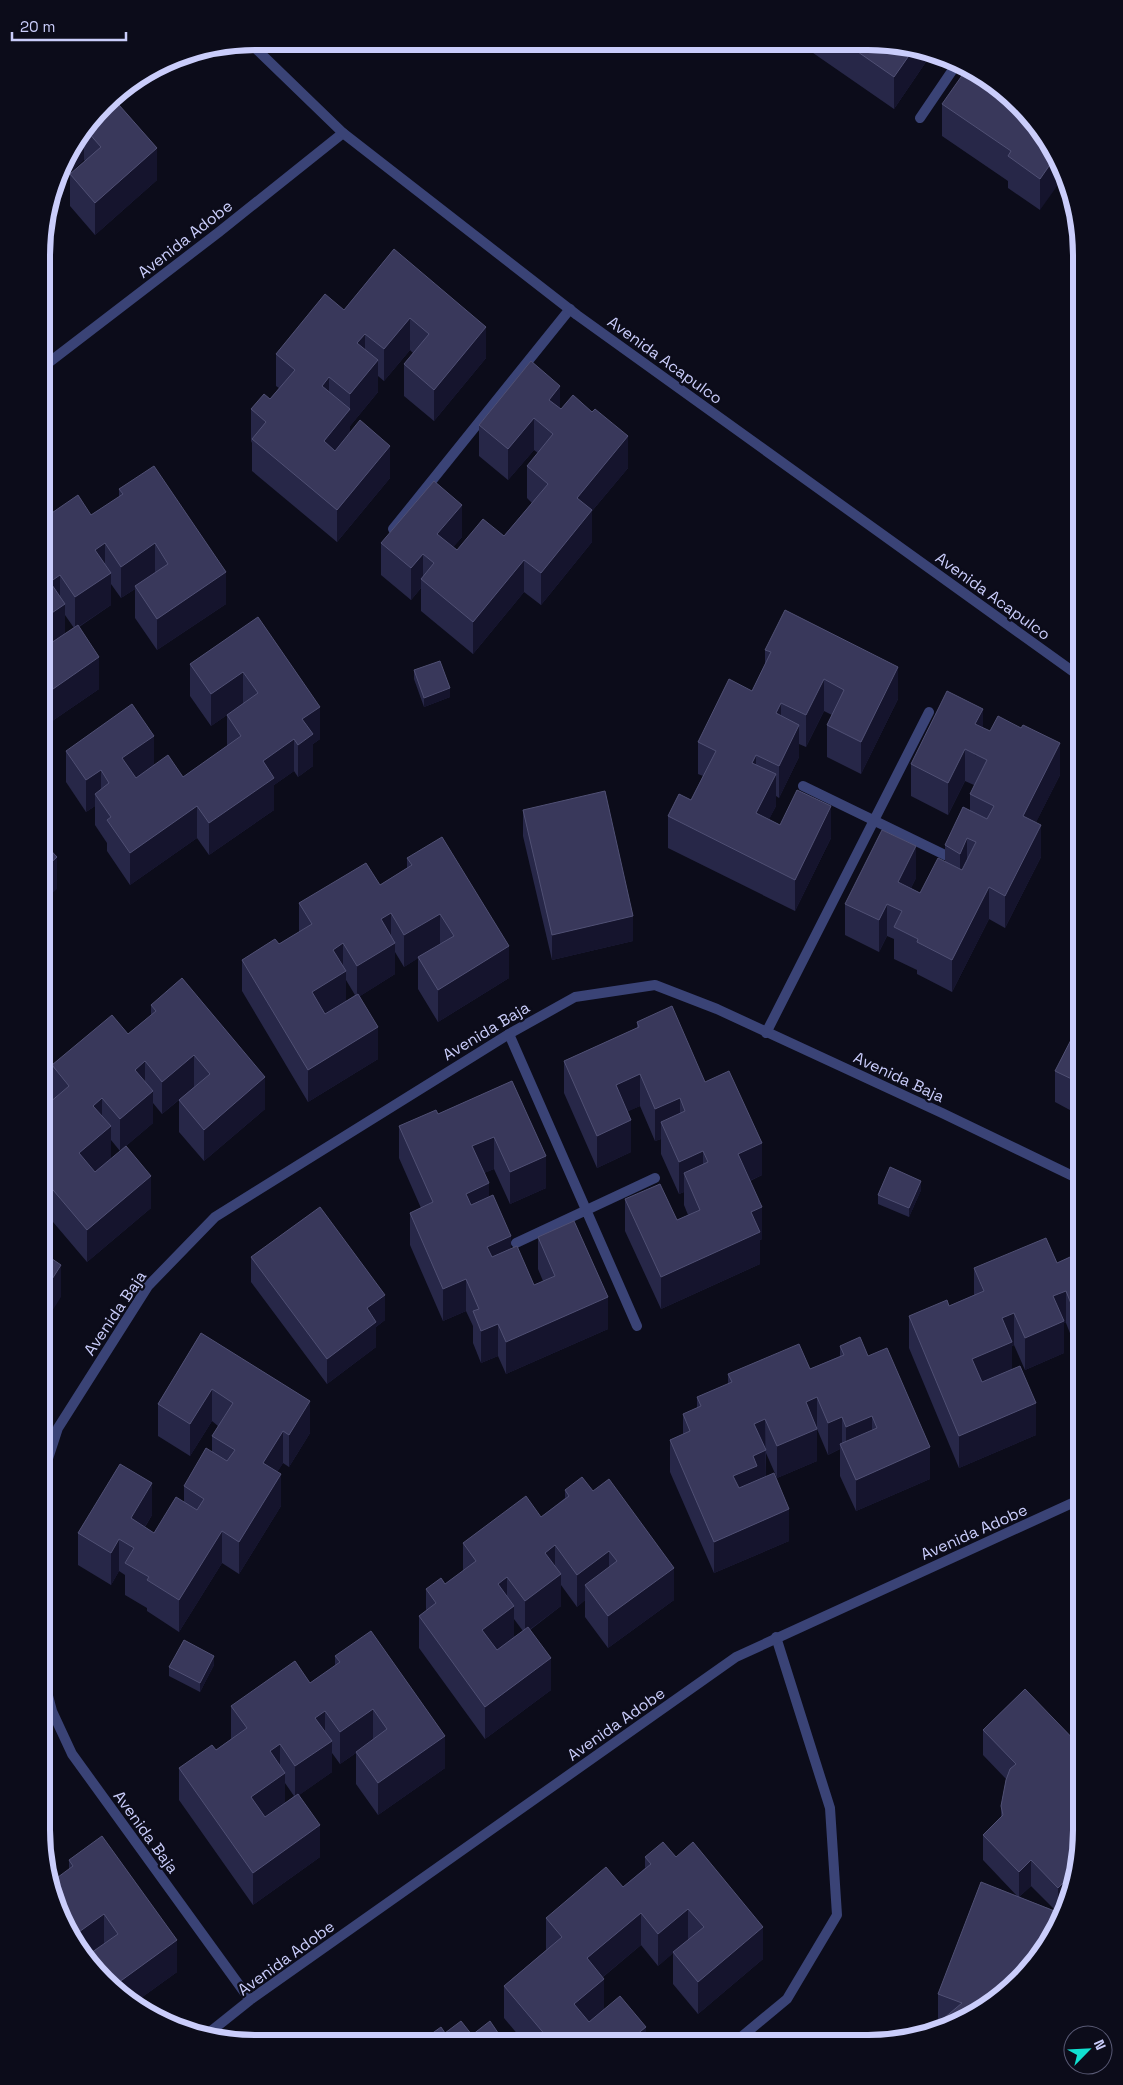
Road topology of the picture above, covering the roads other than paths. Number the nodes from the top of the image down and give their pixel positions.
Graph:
1 (257, 50) edge
2 (953, 69) edge
3 (920, 118) dead end
4 (343, 133) junction
5 (570, 309) junction
6 (50, 362) edge
7 (393, 530) edge
8 (1073, 672) edge
9 (929, 712) dead end
10 (803, 786) dead end
11 (874, 820) junction
12 (945, 855) dead end
13 (766, 1033) junction
14 (509, 1034) junction
15 (1073, 1176) edge
16 (655, 1178) dead end
17 (586, 1210) junction
18 (516, 1242) dead end
19 (637, 1326) dead end
20 (50, 1452) edge
21 (1073, 1503) edge
22 (776, 1637) junction
23 (50, 1703) edge
24 (250, 2000) junction
25 (212, 2030) edge
26 (744, 2035) edge

1 - 4 street, Avenida Acapulco
2 - 3 street
4 - 5 street, Avenida Acapulco
4 - 6 street, Avenida Adobe
5 - 7 street
5 - 8 street, Avenida Acapulco
9 - 11 street
10 - 11 street
11 - 12 street
11 - 13 street
13 - 14 street, Avenida Baja
13 - 15 street, Avenida Baja
14 - 17 street
14 - 20 street, Avenida Baja
16 - 17 street
17 - 18 street
17 - 19 street
21 - 22 street, Avenida Adobe
22 - 24 street, Avenida Adobe
22 - 26 street
23 - 24 street, Avenida Baja
24 - 25 street, Avenida Adobe

